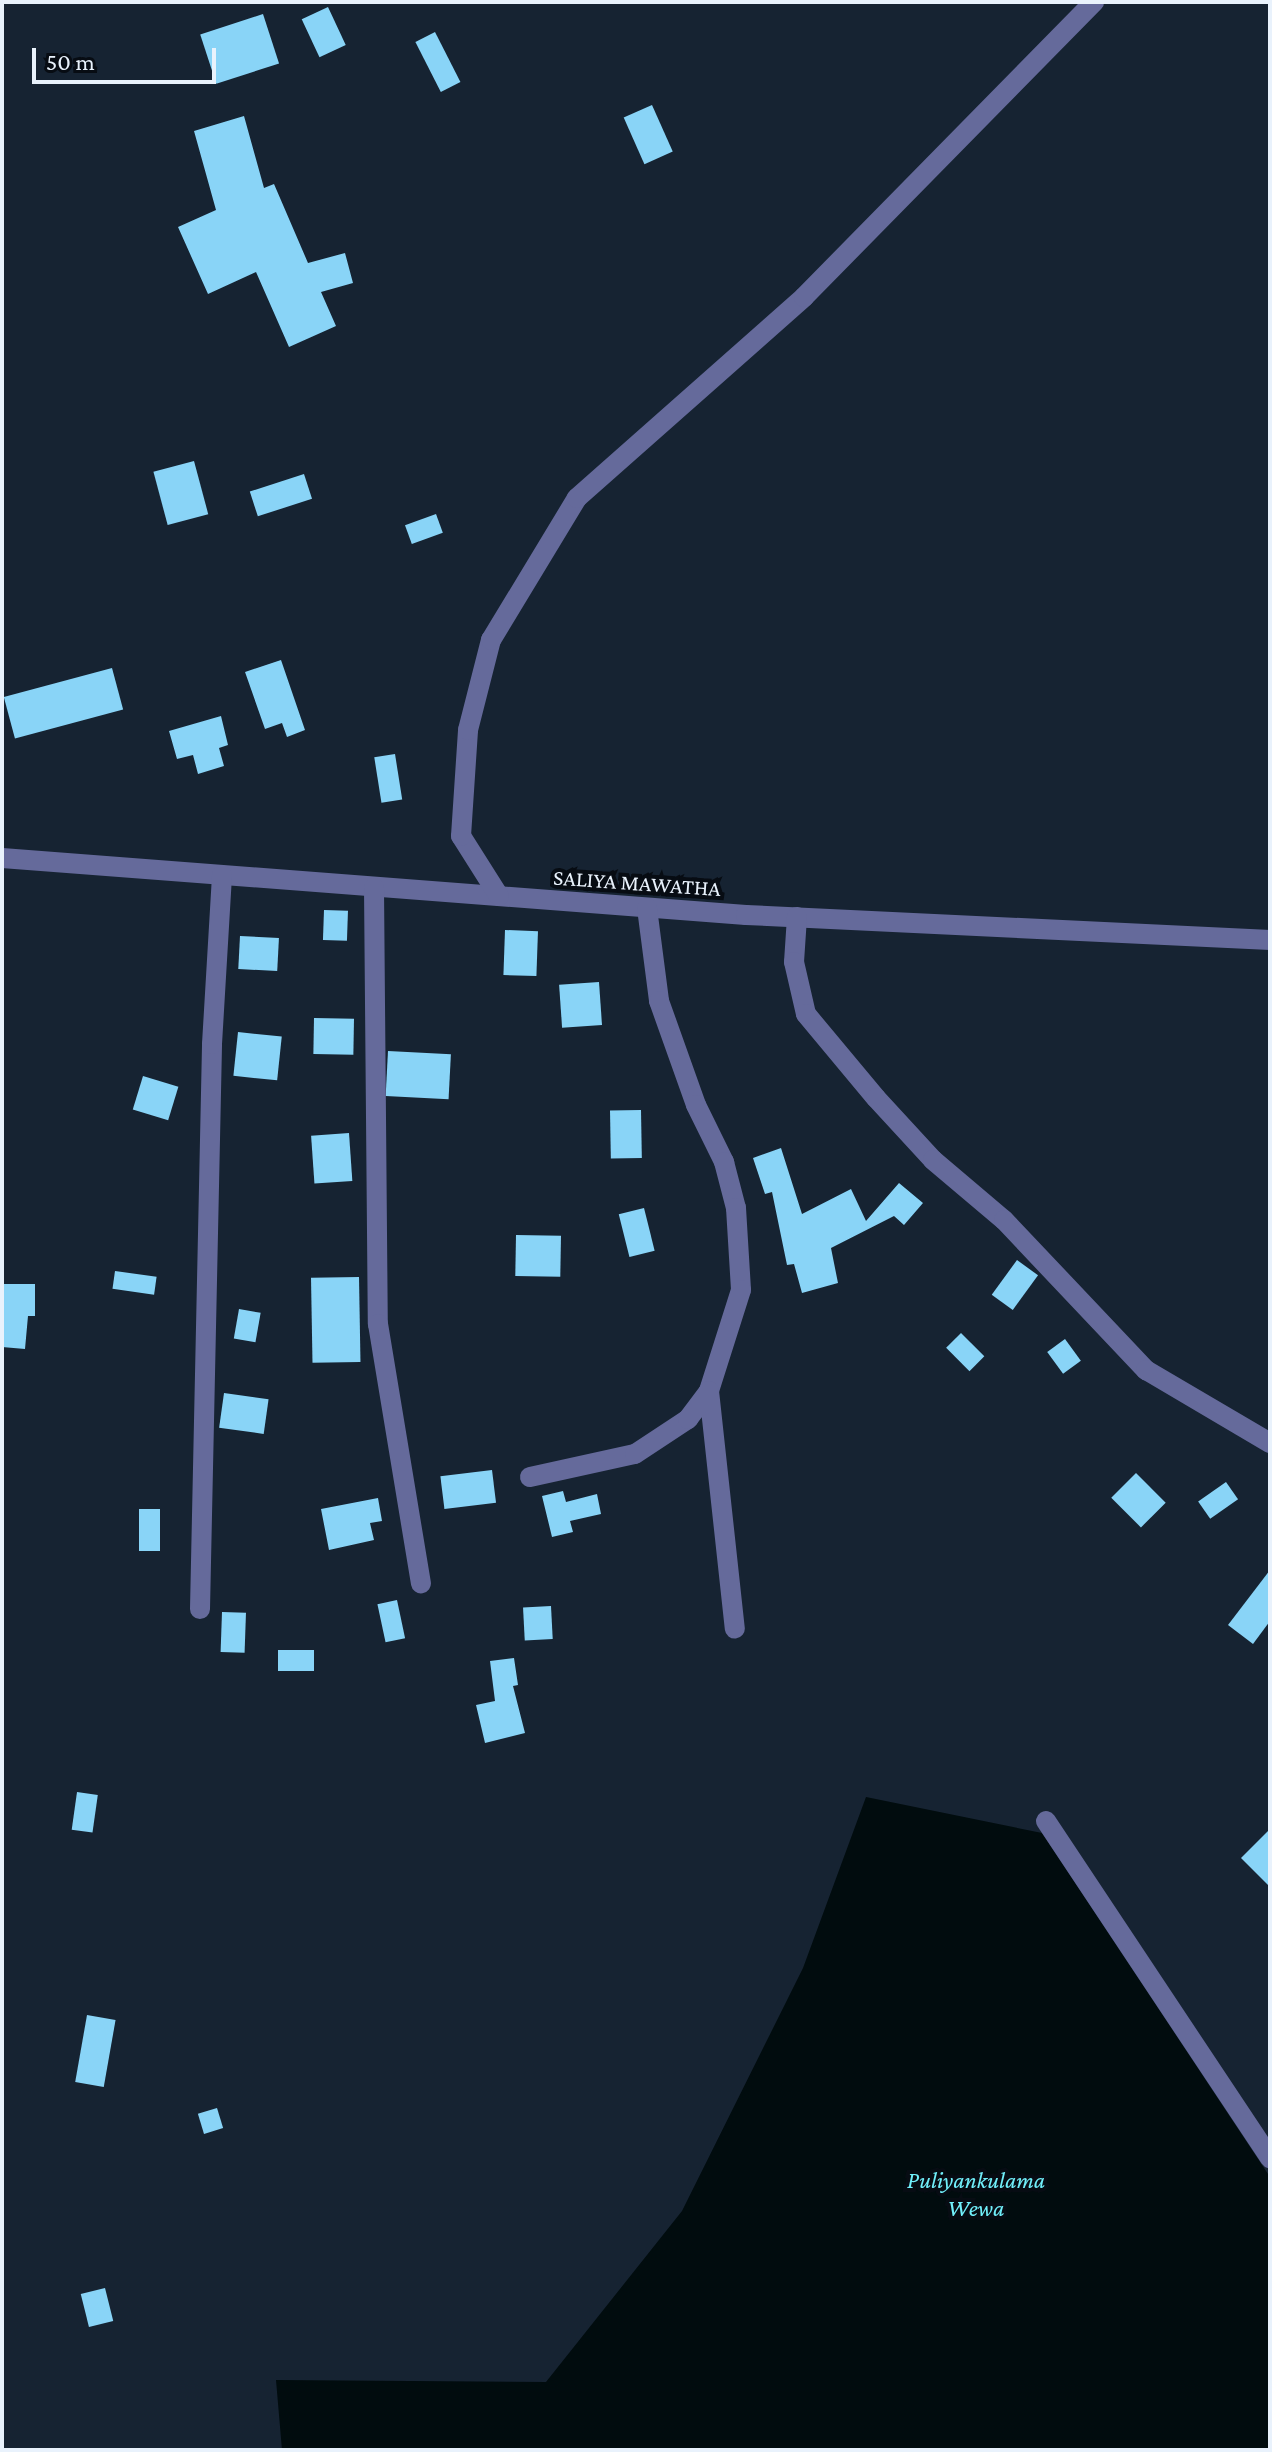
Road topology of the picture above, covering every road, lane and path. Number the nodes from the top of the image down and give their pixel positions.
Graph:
1 (1094, 2) edge
2 (2, 858) edge
3 (222, 875) junction
4 (374, 888) junction
5 (499, 896) junction
6 (647, 908) junction
7 (797, 917) junction
8 (1270, 940) edge
9 (709, 1391) junction
10 (1270, 1443) edge
11 (530, 1477) dead end
12 (421, 1583) dead end
13 (200, 1609) dead end
14 (735, 1629) dead end
15 (1046, 1821) dead end
16 (1270, 2158) edge

1 - 5 street
2 - 3 street, SALIYA MAWATHA
3 - 4 street, SALIYA MAWATHA
3 - 13 street
4 - 5 street, SALIYA MAWATHA
4 - 12 street
5 - 6 street, SALIYA MAWATHA
6 - 7 street, SALIYA MAWATHA
6 - 9 street
7 - 8 street, SALIYA MAWATHA
7 - 10 street
9 - 11 street
9 - 14 street
15 - 16 street

